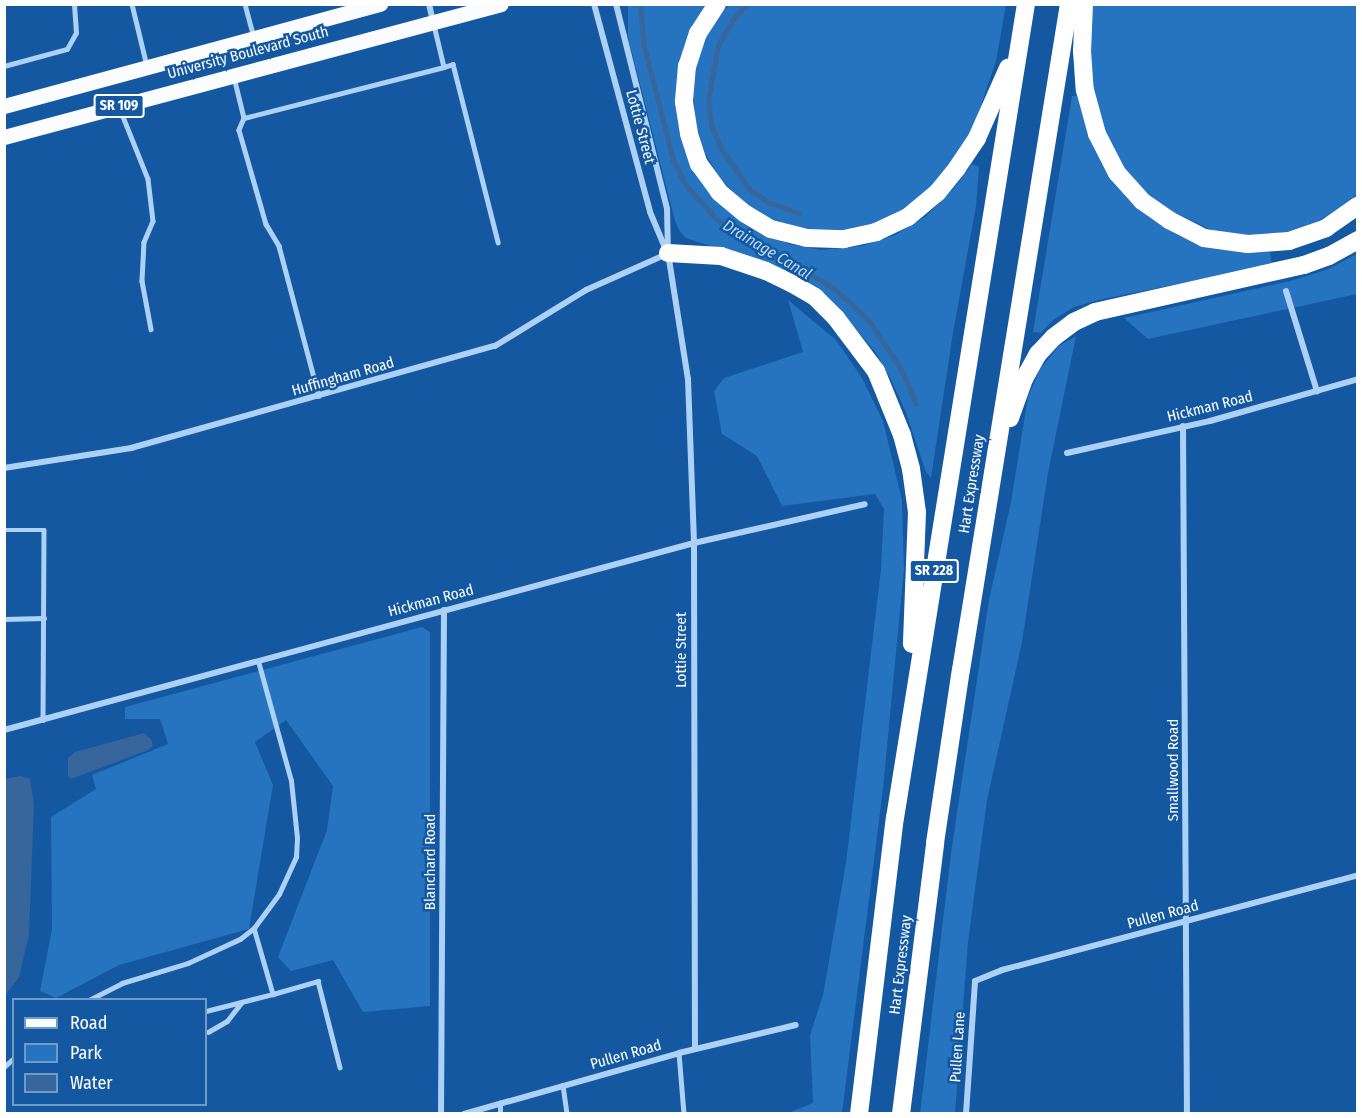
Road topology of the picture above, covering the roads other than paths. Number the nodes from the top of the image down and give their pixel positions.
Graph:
1 (74, 4) edge
2 (132, 4) edge
3 (245, 4) edge
4 (380, 4) edge
5 (429, 4) edge
6 (501, 4) edge
7 (594, 4) edge
8 (616, 4) edge
9 (717, 4) edge
10 (1026, 4) edge
11 (1070, 4) edge
12 (1084, 4) edge
13 (434, 22) junction
14 (1022, 30) junction
15 (254, 39) junction
16 (4, 66) edge
17 (444, 66) junction
18 (148, 67) junction
19 (233, 76) junction
20 (4, 106) edge
21 (119, 106) junction
22 (244, 118) junction
23 (4, 137) edge
24 (1358, 206) edge
25 (1358, 240) edge
26 (498, 242) dead end
27 (668, 254) junction
28 (1286, 291) dead end
29 (151, 329) dead end
30 (1358, 379) edge
31 (1317, 391) junction
32 (320, 396) junction
33 (1183, 426) junction
34 (1067, 453) dead end
35 (4, 468) edge
36 (987, 503) junction
37 (866, 504) dead end
38 (4, 530) edge
39 (694, 543) junction
40 (444, 610) junction
41 (44, 618) junction
42 (4, 619) edge
43 (258, 661) junction
44 (43, 720) junction
45 (909, 729) junction
46 (4, 730) edge
47 (1358, 875) edge
48 (1187, 922) junction
49 (254, 928) junction
50 (975, 981) joint
51 (273, 994) junction
52 (91, 998) edge
53 (242, 1002) junction
54 (207, 1011) edge
55 (796, 1025) dead end
56 (208, 1032) dead end
57 (695, 1048) junction
58 (679, 1053) junction
59 (340, 1067) dead end
60 (563, 1085) junction
61 (500, 1103) junction
62 (441, 1113) edge
63 (464, 1113) edge
64 (500, 1113) edge
65 (567, 1113) edge
66 (684, 1113) edge
67 (859, 1113) edge
68 (901, 1113) edge
69 (966, 1113) edge
70 (1187, 1113) edge

1 - 16 lane
2 - 18 lane
3 - 15 lane
4 - 15 main road, University Boulevard South / SR 109
5 - 13 street
6 - 13 main road, University Boulevard South / SR 109
7 - 27 street, Lottie Street
8 - 27 street, Lottie Street
9 - 14 highway
10 - 14 highway, Hart Expressway / SR 228
11 - 36 highway, Hart Expressway / SR 228
12 - 24 highway
13 - 17 lane
13 - 19 main road, University Boulevard South / SR 109
14 - 45 highway, Hart Expressway / SR 228
15 - 18 main road, University Boulevard South / SR 109
17 - 22 lane
17 - 26 lane
18 - 20 main road, University Boulevard South / SR 109
19 - 21 main road, University Boulevard South / SR 109
19 - 22 lane
21 - 23 main road, University Boulevard South / SR 109
21 - 29 lane
22 - 32 lane
25 - 36 highway
27 - 32 street, Huffingham Road
27 - 39 street, Lottie Street
27 - 45 highway
28 - 31 street
30 - 31 street, Hickman Road
31 - 33 street, Hickman Road
32 - 35 street, Huffingham Road
33 - 34 street, Hickman Road
33 - 48 street, Smallwood Road
36 - 68 highway, Hart Expressway / SR 228
37 - 39 street, Hickman Road
38 - 41 lane
39 - 40 street, Hickman Road
39 - 57 street, Lottie Street
40 - 43 street, Hickman Road
40 - 62 street, Blanchard Road
41 - 42 lane
41 - 44 lane
43 - 44 street, Hickman Road
43 - 49 lane
44 - 46 street, Hickman Road
45 - 67 highway, Hart Expressway / SR 228
47 - 48 street, Pullen Road
48 - 50 street, Pullen Road
48 - 70 street, Smallwood Road
49 - 51 lane
49 - 52 lane
50 - 69 street, Pullen Lane
51 - 53 lane
51 - 59 lane
53 - 54 lane
53 - 56 lane
55 - 57 street, Pullen Road
57 - 58 street, Pullen Road
58 - 60 street, Pullen Road
58 - 66 lane
60 - 61 street, Pullen Road
60 - 65 lane
61 - 63 street, Pullen Road
61 - 64 lane

